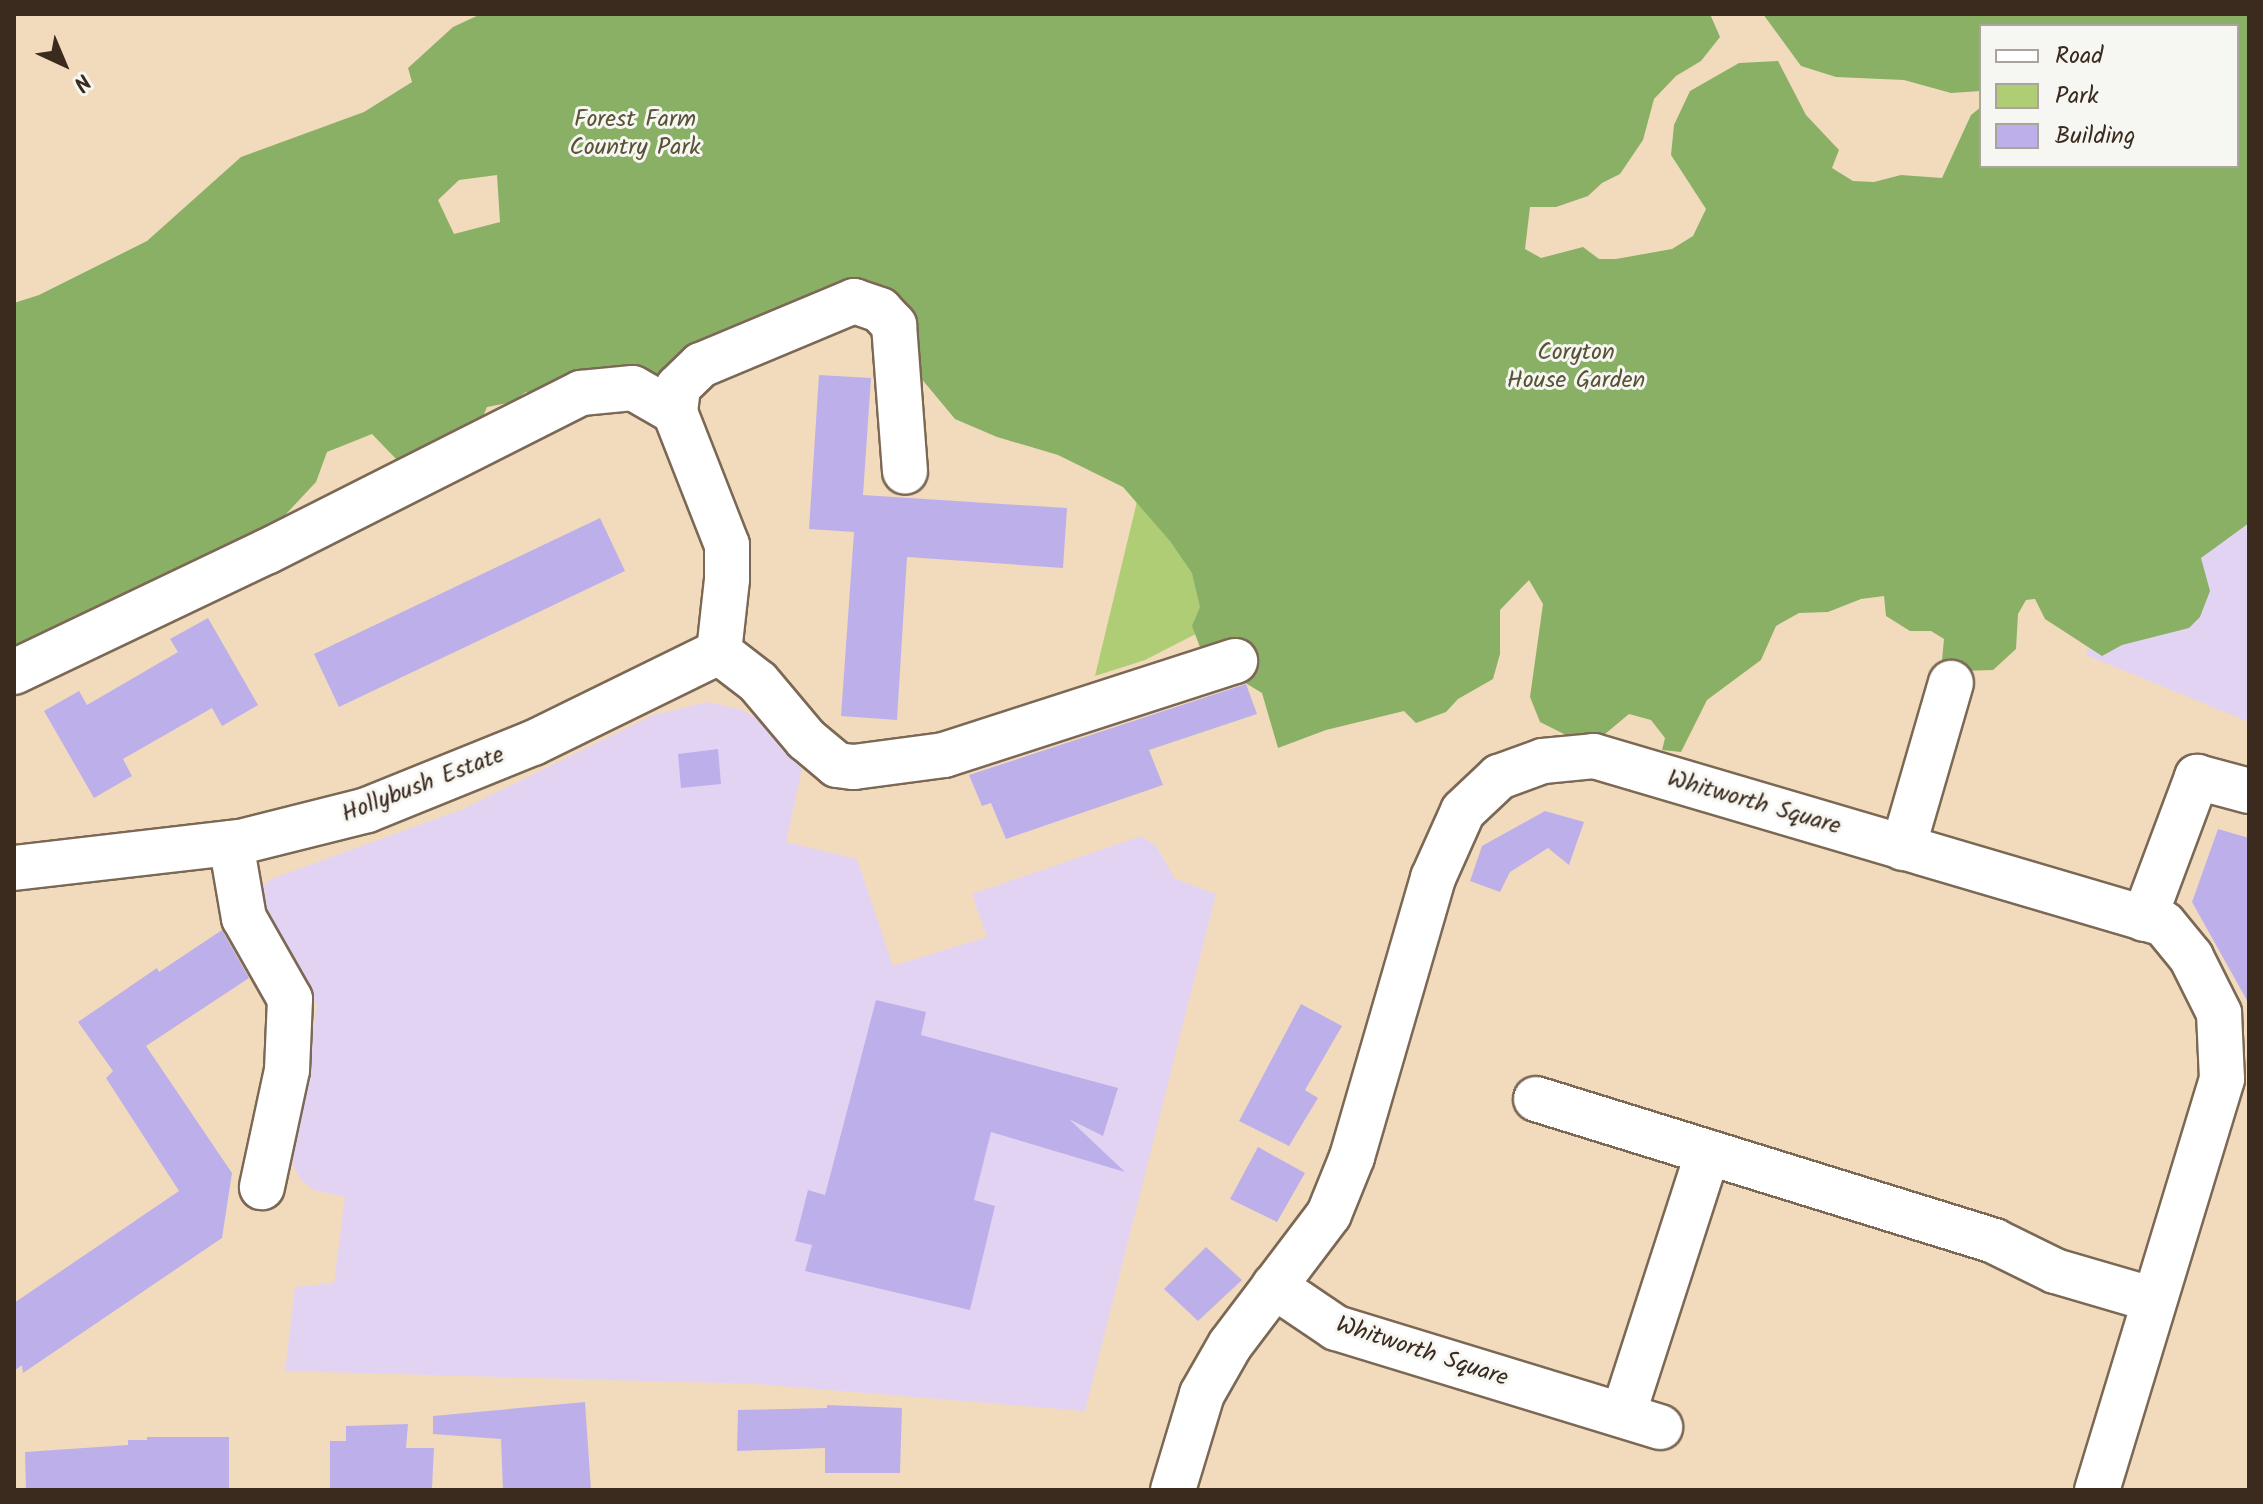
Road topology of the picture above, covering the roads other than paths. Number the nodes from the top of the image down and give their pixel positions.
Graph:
1 (675, 412) junction
2 (905, 472) dead end
3 (719, 652) junction
4 (1235, 661) dead end
5 (14, 672) edge
6 (1951, 683) dead end
7 (2249, 791) edge
8 (231, 843) junction
9 (1903, 848) junction
10 (14, 868) edge
11 (2144, 919) junction
12 (1536, 1099) dead end
13 (1708, 1152) junction
14 (262, 1187) dead end
15 (1274, 1286) junction
16 (2154, 1300) junction
17 (1173, 1490) edge
18 (2097, 1490) edge

1 - 2 street
1 - 3 street
1 - 5 street
3 - 4 street
3 - 8 street, Hollybush Estate
6 - 9 street
7 - 11 street
8 - 10 street, Hollybush Estate
8 - 14 street
9 - 11 street, Whitworth Square
9 - 15 street, Whitworth Square
11 - 16 street, Whitworth Square
12 - 13 street
13 - 15 street, Whitworth Square
13 - 16 street
15 - 17 street, Whitworth Square
16 - 18 street, Whitworth Square

